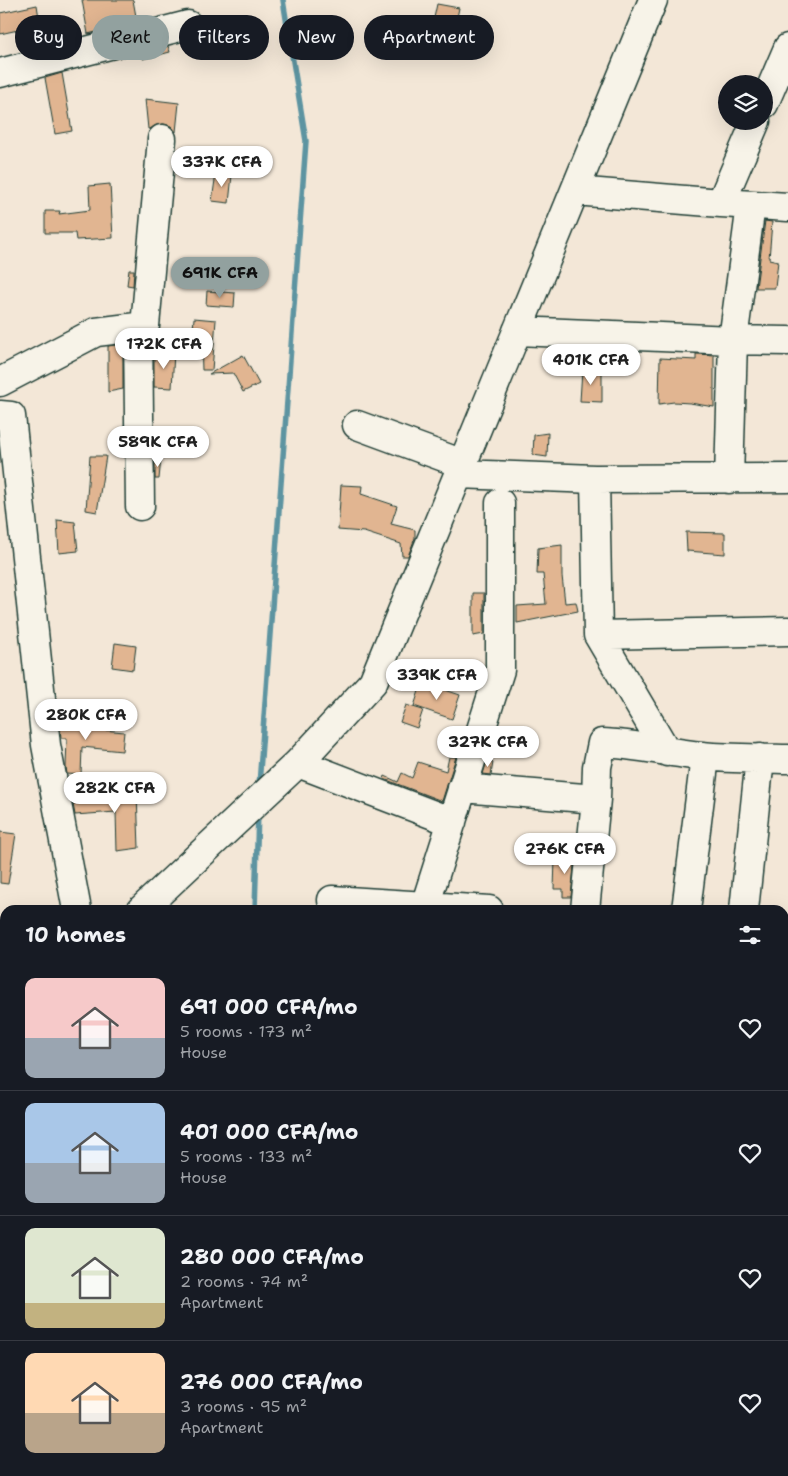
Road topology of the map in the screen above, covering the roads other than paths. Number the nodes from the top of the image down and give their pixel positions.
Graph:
1 (653, 0) edge
2 (179, 27) edge
3 (788, 48) edge
4 (0, 73) edge
5 (773, 83) edge
6 (752, 130) edge
7 (162, 139) dead end
8 (575, 191) junction
9 (721, 203) junction
10 (751, 205) junction
11 (788, 207) edge
12 (138, 326) junction
13 (517, 330) junction
14 (733, 340) junction
15 (788, 341) edge
16 (0, 382) edge
17 (0, 415) edge
18 (356, 426) dead end
19 (460, 469) junction
20 (788, 478) edge
21 (595, 479) junction
22 (728, 479) junction
23 (500, 502) dead end
24 (140, 506) dead end
25 (788, 631) edge
26 (598, 635) junction
27 (667, 752) junction
28 (705, 757) junction
29 (760, 758) junction
30 (788, 759) edge
31 (298, 763) junction
32 (462, 788) junction
33 (596, 799) junction
34 (452, 822) junction
35 (332, 900) dead end
36 (76, 905) edge
37 (146, 905) edge
38 (410, 905) edge
39 (425, 905) edge
40 (585, 905) edge
41 (687, 905) edge
42 (745, 905) edge

1 - 8 street
2 - 4 street
3 - 5 street
6 - 9 street
7 - 12 street
8 - 9 street
8 - 13 street
9 - 10 street
10 - 11 street
10 - 14 street
12 - 16 street
12 - 24 street
13 - 14 street
13 - 19 street
14 - 15 street
14 - 22 street
17 - 36 street
18 - 19 street
19 - 21 street
19 - 31 street
20 - 22 street
21 - 22 street
21 - 26 street
23 - 32 street
25 - 26 street
26 - 27 street
27 - 28 street
27 - 33 street
28 - 29 street
28 - 41 street
29 - 30 street
29 - 42 street
31 - 34 street
31 - 37 street
32 - 33 street
32 - 34 street
33 - 40 street
34 - 39 street
35 - 38 street

